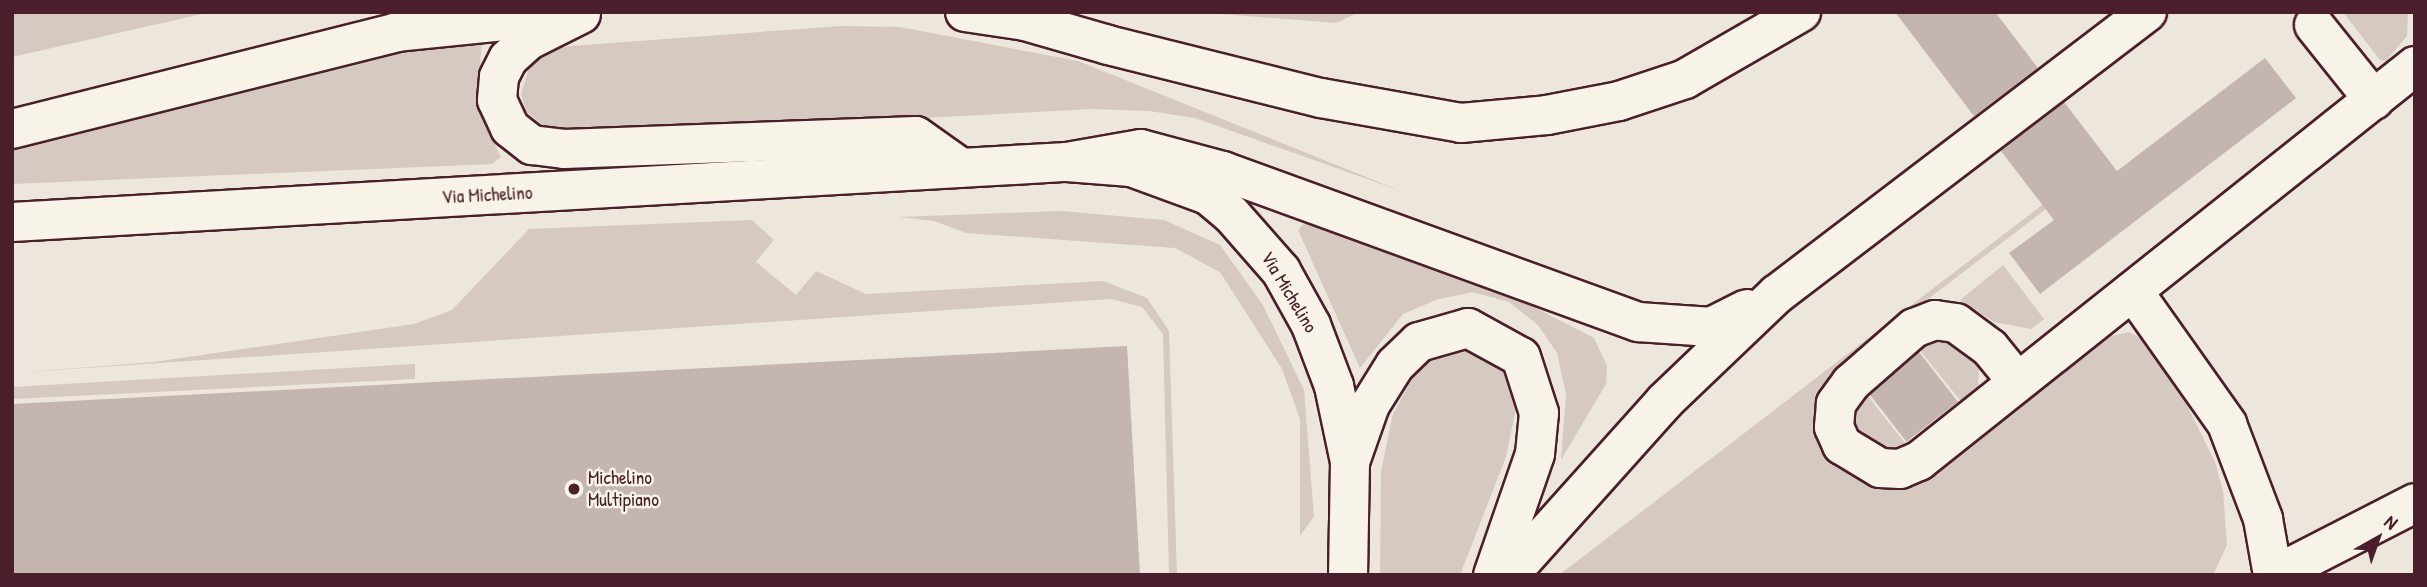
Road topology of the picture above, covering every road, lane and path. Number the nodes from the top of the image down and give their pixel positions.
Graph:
1 (965, 12) edge
2 (1801, 12) edge
3 (2147, 12) edge
4 (589, 13) edge
5 (2314, 25) dead end
6 (2415, 66) edge
7 (2374, 100) junction
8 (12, 129) edge
9 (1067, 162) junction
10 (961, 168) junction
11 (12, 222) edge
12 (2133, 291) junction
13 (1777, 295) junction
14 (2016, 380) junction
15 (1350, 462) junction
16 (2415, 503) edge
17 (1348, 575) edge
18 (1493, 575) edge
19 (1509, 575) edge
20 (2274, 575) edge

1 - 2 main road
3 - 13 main road
4 - 8 main road
4 - 10 main road
5 - 7 main road
6 - 7 main road
7 - 12 main road
9 - 10 main road, Via Michelino
9 - 13 main road
9 - 15 main road, Via Michelino
10 - 11 main road, Via Michelino
12 - 14 main road
12 - 20 main road
13 - 19 main road
14 - 14 main road
15 - 17 main road, Via Michelino
15 - 18 main road
16 - 20 main road

